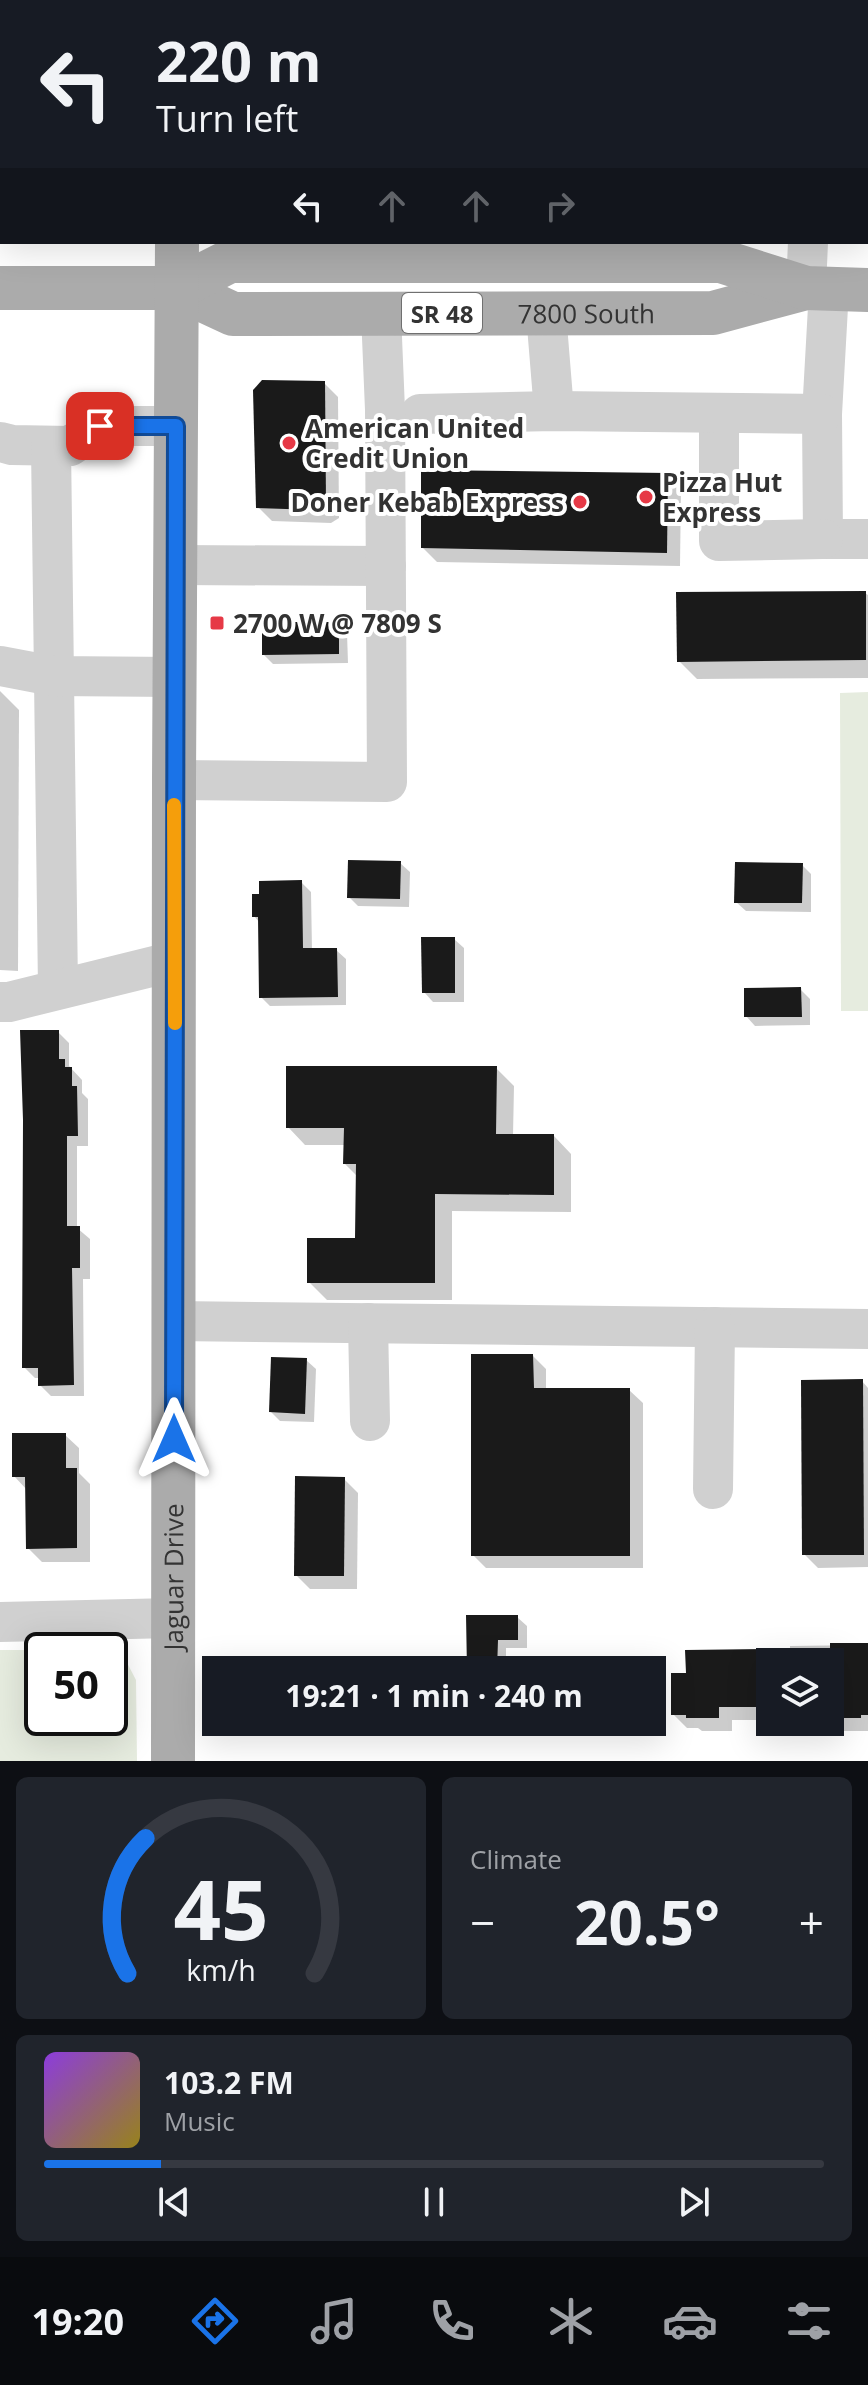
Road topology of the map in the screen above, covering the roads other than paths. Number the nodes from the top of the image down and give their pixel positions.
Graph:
1 (177, 244) edge
2 (809, 244) edge
3 (412, 252) edge
4 (554, 252) edge
5 (0, 288) edge
6 (177, 288) junction
7 (834, 289) edge
8 (381, 313) junction
9 (546, 313) junction
10 (554, 411) junction
11 (719, 413) junction
12 (420, 414) dead end
13 (822, 414) junction
14 (176, 426) junction
15 (0, 442) edge
16 (51, 446) junction
17 (823, 539) junction
18 (868, 539) edge
19 (176, 565) junction
20 (386, 566) junction
21 (0, 666) edge
22 (53, 676) junction
23 (175, 677) junction
24 (174, 780) junction
25 (175, 961) junction
26 (58, 989) junction
27 (0, 1002) edge
28 (174, 1321) junction
29 (368, 1323) junction
30 (715, 1327) junction
31 (868, 1329) edge
32 (370, 1421) dead end
33 (713, 1489) dead end
34 (173, 1618) junction
35 (0, 1622) edge
36 (173, 1761) edge

1 - 6 main road, Jaguar Drive
2 - 7 street
3 - 4 main road, 7800 South / SR 48
3 - 6 main road, 7800 South / SR 48
4 - 7 main road, 7800 South / SR 48
5 - 6 main road, 7800 South / SR 48
6 - 8 main road, 7800 South / SR 48
6 - 14 main road, Jaguar Drive
7 - 9 main road, 7800 South / SR 48
7 - 13 street
8 - 9 main road, 7800 South / SR 48
8 - 20 street
9 - 10 street
10 - 11 street
10 - 12 street
11 - 13 street
11 - 17 street
13 - 17 street
14 - 16 street
14 - 19 main road, Jaguar Drive
15 - 16 street
16 - 22 street
17 - 18 street
19 - 20 street
19 - 23 main road, Jaguar Drive
20 - 24 street
21 - 22 street
22 - 23 street
22 - 26 street
23 - 24 main road, Jaguar Drive
24 - 25 main road, Jaguar Drive
25 - 26 street
25 - 28 main road, Jaguar Drive
26 - 27 street
28 - 29 street
28 - 34 main road, Jaguar Drive
29 - 30 street
29 - 32 street
30 - 31 street
30 - 33 street
34 - 35 street
34 - 36 main road, Jaguar Drive

